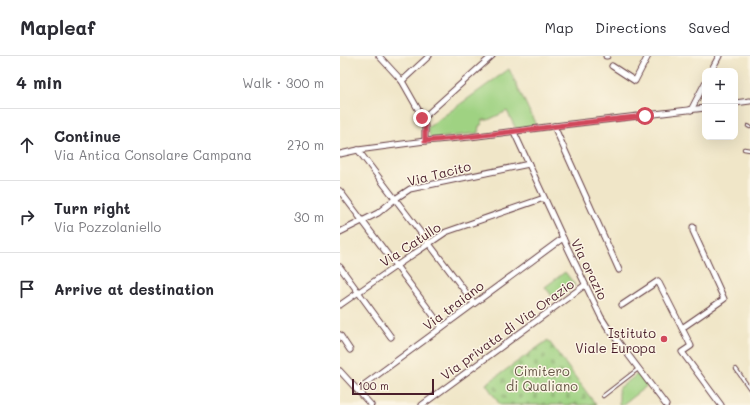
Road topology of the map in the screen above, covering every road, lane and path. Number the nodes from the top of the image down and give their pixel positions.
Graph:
1 (379, 56) edge
2 (429, 56) edge
3 (492, 56) edge
4 (648, 56) edge
5 (719, 56) edge
6 (612, 66) dead end
7 (713, 68) edge
8 (402, 81) junction
9 (702, 89) edge
10 (750, 101) edge
11 (738, 103) edge
12 (702, 108) edge
13 (692, 110) junction
14 (422, 118) junction
15 (554, 126) junction
16 (514, 132) junction
17 (425, 141) junction
18 (744, 149) dead end
19 (358, 150) junction
20 (750, 150) edge
21 (340, 154) edge
22 (529, 164) junction
23 (340, 191) edge
24 (544, 198) junction
25 (395, 199) junction
26 (362, 221) junction
27 (693, 227) dead end
28 (340, 232) edge
29 (563, 238) junction
30 (428, 243) junction
31 (396, 266) junction
32 (340, 267) edge
33 (619, 270) dead end
34 (585, 285) junction
35 (358, 292) junction
36 (474, 303) junction
37 (340, 305) edge
38 (622, 305) dead end
39 (442, 327) junction
40 (682, 328) junction
41 (340, 335) edge
42 (391, 338) dead end
43 (350, 350) dead end
44 (638, 368) junction
45 (736, 369) dead end
46 (340, 371) edge
47 (750, 388) edge
48 (357, 390) junction
49 (603, 396) dead end
50 (371, 405) edge
51 (422, 405) edge
52 (666, 405) edge
53 (721, 405) edge

1 - 8 street
2 - 8 street
3 - 14 street
4 - 6 street
5 - 7 street
8 - 14 street
9 - 13 street
10 - 11 street
12 - 13 street
13 - 15 street
14 - 17 street
15 - 16 street
15 - 33 street
16 - 17 street
16 - 22 street, Via orazio
17 - 19 street
18 - 20 lane
19 - 21 street
19 - 25 street
22 - 24 street, Via orazio
22 - 25 street, Via Tacito
23 - 26 street
24 - 29 street, Via orazio
24 - 30 street, Via Catullo
25 - 26 street, Via Tacito
25 - 30 street
26 - 28 street, Via Tacito
26 - 31 street
27 - 40 street
29 - 34 street, Via orazio
29 - 36 street, Via traiano
30 - 31 street, Via Catullo
30 - 36 street
31 - 35 street, Via Catullo
31 - 39 street
32 - 35 street
34 - 44 street, Via orazio
34 - 51 street, Via privata di Via Orazio
35 - 37 street, Via Catullo
35 - 42 street
36 - 39 street, Via traiano
38 - 40 street
39 - 48 street, Via traiano
40 - 53 street
41 - 43 street
44 - 49 lane
44 - 52 street, Via orazio
45 - 47 lane
46 - 48 street
48 - 50 street

